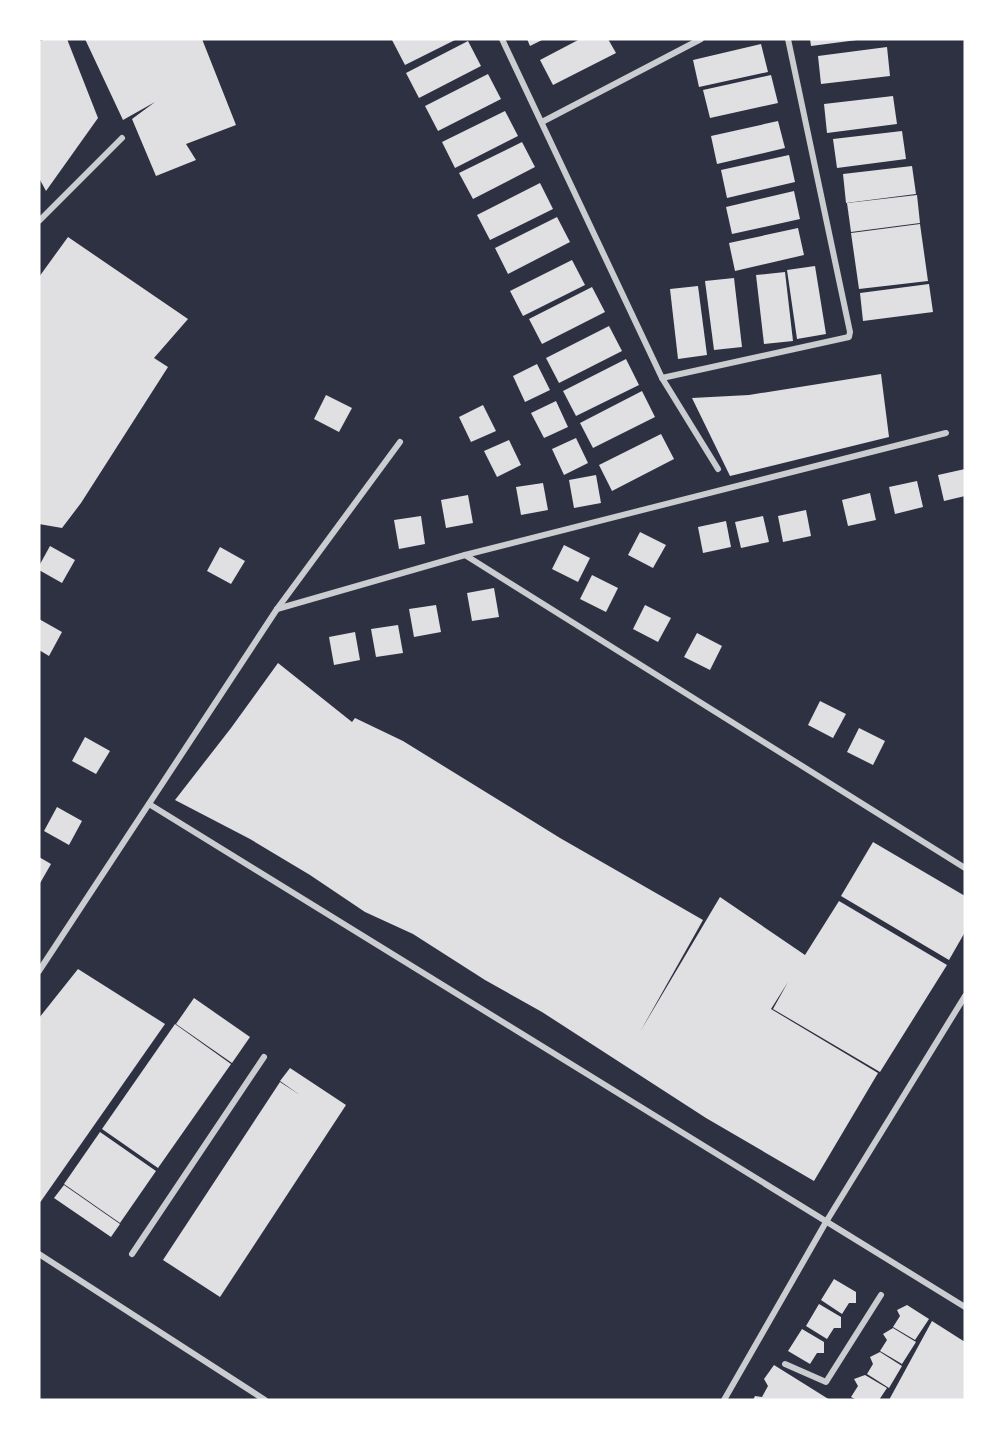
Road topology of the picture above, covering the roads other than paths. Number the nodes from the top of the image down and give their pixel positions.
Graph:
1 (502, 39) edge
2 (701, 39) edge
3 (788, 39) edge
4 (542, 122) junction
5 (122, 138) dead end
6 (39, 221) edge
7 (662, 378) junction
8 (946, 433) dead end
9 (400, 442) dead end
10 (718, 469) dead end
11 (465, 555) junction
12 (277, 609) junction
13 (149, 804) junction
14 (965, 868) edge
15 (39, 971) edge
16 (965, 996) edge
17 (264, 1057) dead end
18 (826, 1222) junction
19 (39, 1254) edge
20 (132, 1254) dead end
21 (881, 1295) dead end
22 (965, 1307) edge
23 (785, 1364) dead end
24 (265, 1400) edge
25 (724, 1400) edge

1 - 4 street
2 - 4 street
3 - 7 street
4 - 7 street
5 - 6 street
7 - 10 street
8 - 11 street
9 - 12 street
11 - 12 street
11 - 14 street
12 - 13 street
13 - 15 street
13 - 18 street
16 - 18 street
17 - 20 street
18 - 22 street
18 - 25 street
19 - 24 street
21 - 23 street

